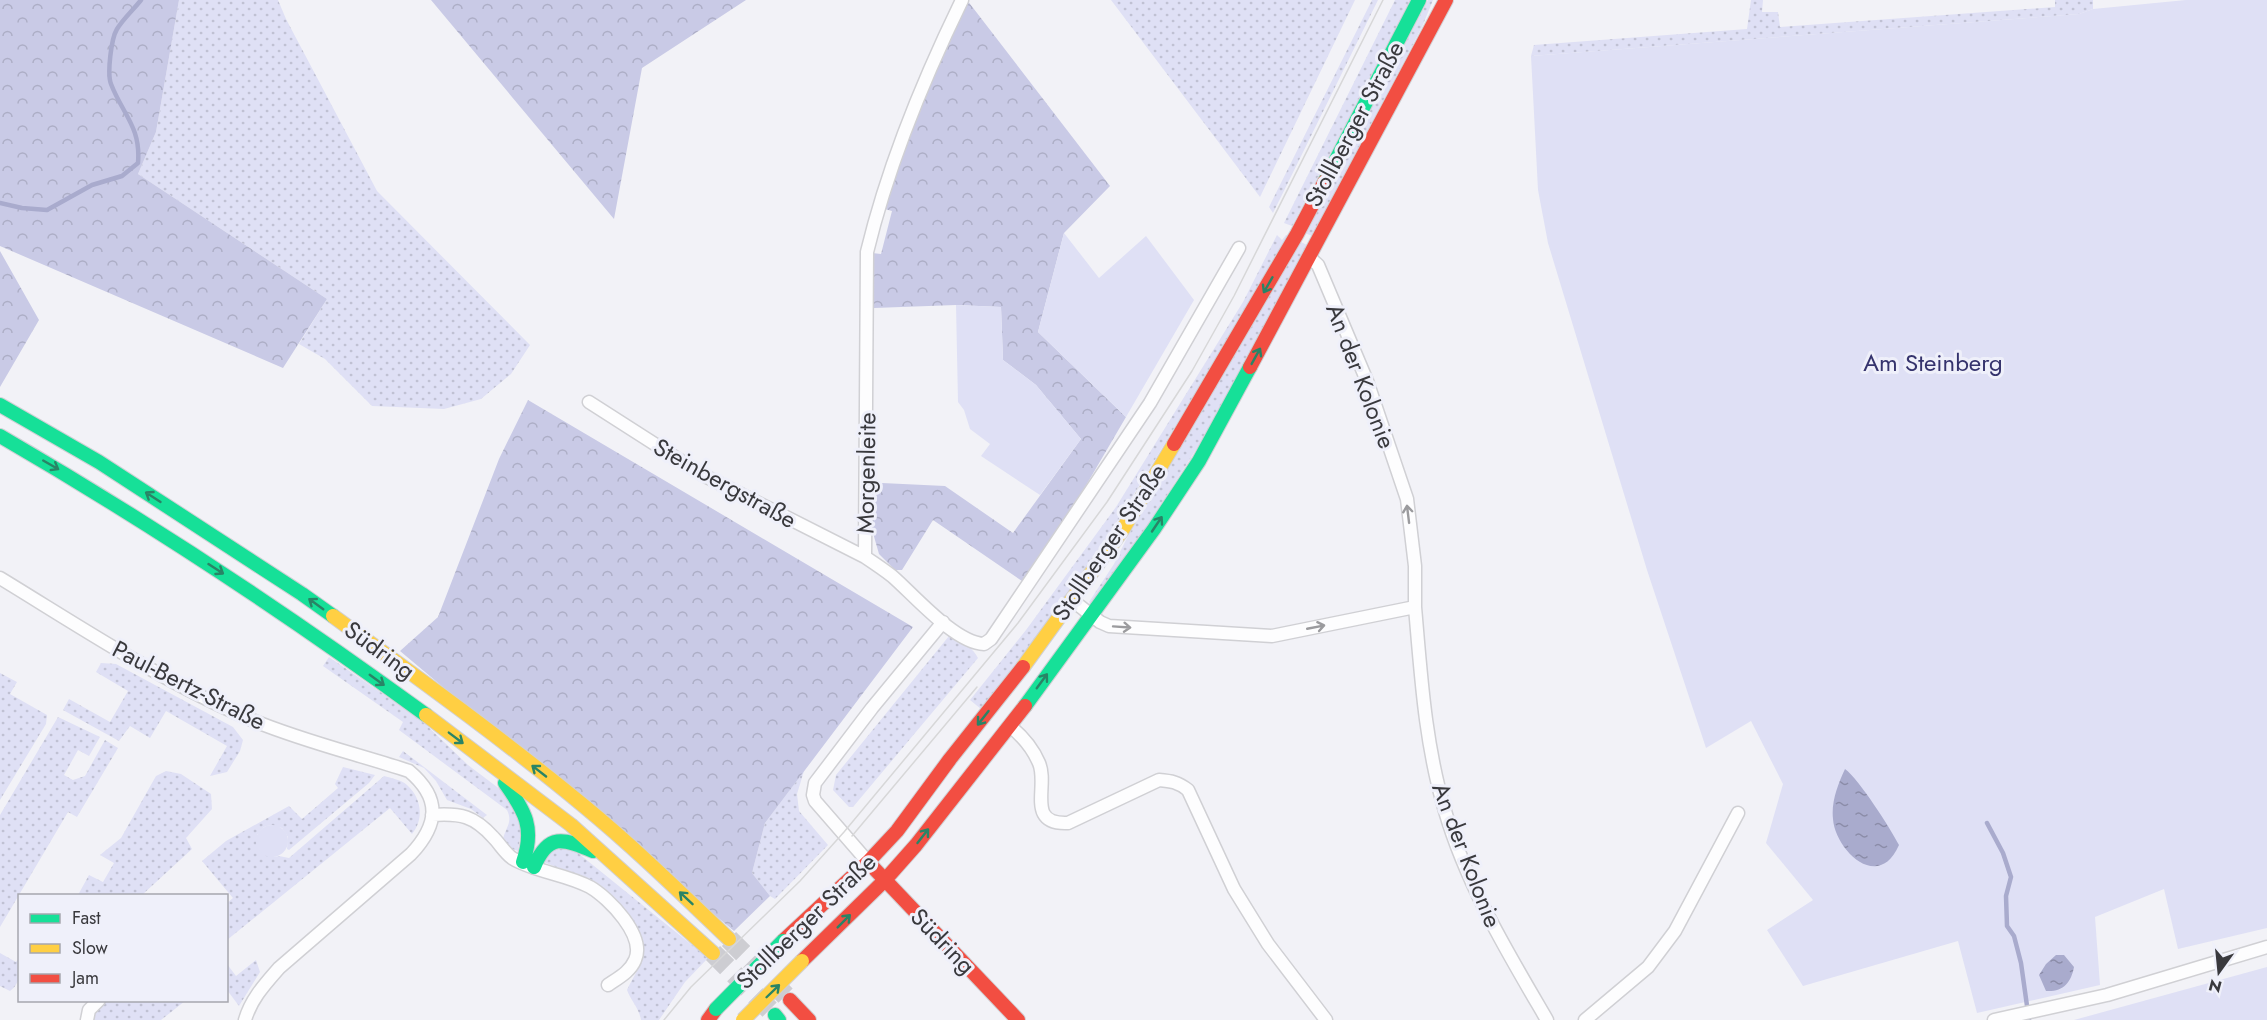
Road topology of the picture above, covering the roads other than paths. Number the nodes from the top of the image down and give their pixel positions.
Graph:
1 (962, 0) edge
2 (1419, 0) edge
3 (1446, 0) edge
4 (1239, 248) dead end
5 (1309, 257) junction
6 (589, 402) dead end
7 (0, 405) edge
8 (0, 436) edge
9 (865, 557) junction
10 (0, 578) edge
11 (1072, 600) junction
12 (1415, 607) junction
13 (1090, 615) junction
14 (943, 622) junction
15 (1010, 726) junction
16 (488, 762) junction
17 (1738, 813) dead end
18 (432, 815) junction
19 (868, 862) junction
20 (614, 863) junction
21 (528, 864) junction
22 (885, 880) junction
23 (729, 939) tunnel mouth
24 (2267, 947) edge
25 (713, 953) tunnel mouth
26 (608, 985) dead end
27 (790, 1000) tunnel mouth
28 (97, 1002) edge
29 (712, 1015) edge
30 (87, 1020) edge
31 (245, 1020) edge
32 (743, 1020) edge
33 (809, 1020) edge
34 (1018, 1020) edge
35 (1326, 1020) edge
36 (1547, 1020) edge
37 (1585, 1020) edge
38 (1994, 1020) edge

1 - 9 street, Morgenleite
2 -> 11 main road, Stollberger Straße
3 - 5 main road, Stollberger Straße
4 - 14 street, Stollberger Straße
12 -> 5 street, An der Kolonie
13 -> 5 main road, Stollberger Straße
6 - 9 street, Steinbergstraße
23 -> 7 main road, Südring
8 -> 16 main road, Südring
9 - 14 street, Morgenleite
10 - 18 street, Paul-Bertz-Straße
11 - 13 street
11 -> 19 main road, Stollberger Straße
13 -> 12 street
12 - 36 street, An der Kolonie
15 -> 13 main road, Stollberger Straße
14 - 19 street
22 -> 15 main road, Stollberger Straße
15 - 35 street
16 - 20 main road, Südring
16 - 21 main road
17 - 37 street
18 - 21 street
18 - 31 street
19 - 22 main road, Südring
19 - 29 main road, Stollberger Straße, bridge
20 - 21 main road
20 - 25 main road, Südring
21 - 26 street
32 -> 22 main road, Stollberger Straße, bridge
22 - 34 main road, Südring
24 - 38 street
27 - 33 main road
28 - 30 street

